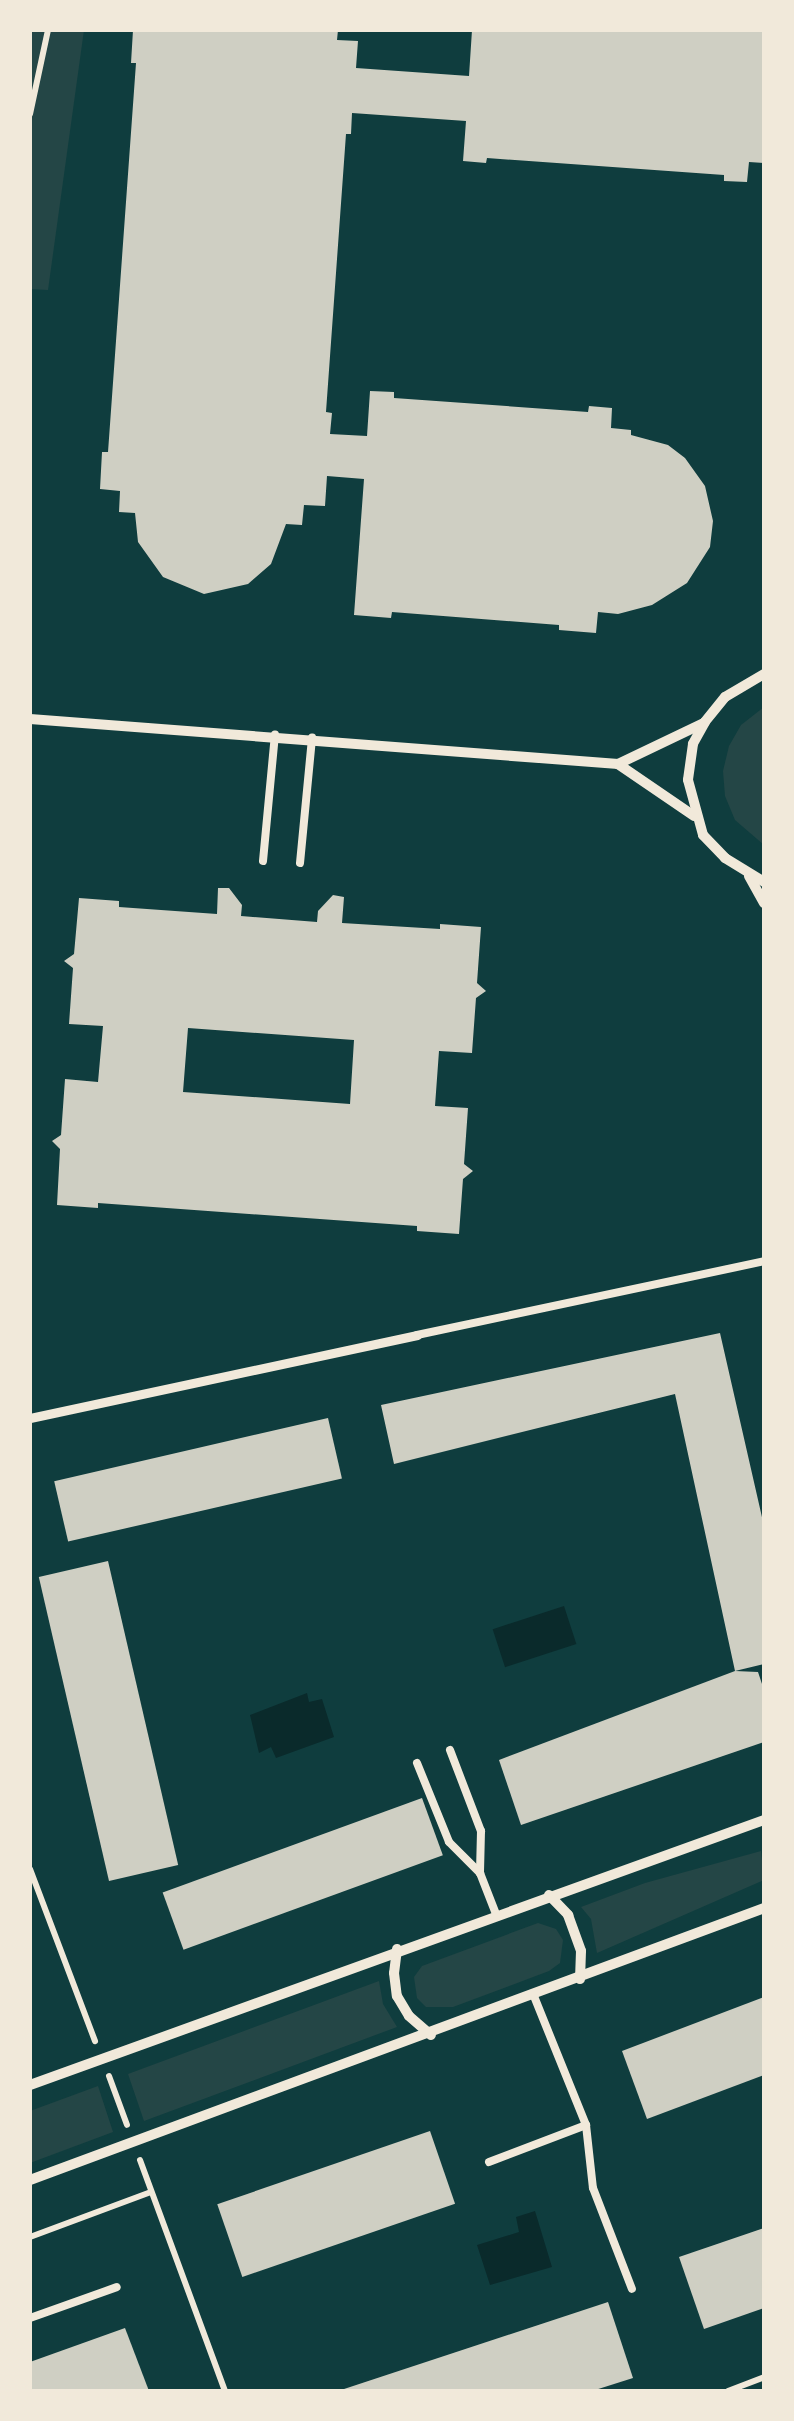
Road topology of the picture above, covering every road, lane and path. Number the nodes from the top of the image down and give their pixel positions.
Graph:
1 (48, 30) edge
2 (30, 114) edge
3 (764, 674) edge
4 (30, 719) edge
5 (704, 722) junction
6 (275, 735) junction
7 (312, 738) junction
8 (618, 764) junction
9 (694, 816) junction
10 (263, 861) dead end
11 (300, 863) dead end
12 (749, 875) junction
13 (764, 882) edge
14 (764, 903) edge
15 (764, 1261) edge
16 (416, 1335) joint
17 (30, 1418) edge
18 (450, 1750) dead end
19 (417, 1763) dead end
20 (764, 1820) edge
21 (480, 1872) junction
22 (549, 1895) junction
23 (764, 1908) edge
24 (496, 1914) junction
25 (398, 1949) junction
26 (580, 1979) junction
27 (534, 1996) junction
28 (431, 2034) junction
29 (30, 2084) edge
30 (586, 2125) junction
31 (489, 2162) dead end
32 (30, 2180) edge
33 (151, 2192) dead end
34 (30, 2237) edge
35 (117, 2287) dead end
36 (632, 2289) dead end
37 (30, 2318) edge
38 (764, 2378) edge
39 (728, 2391) edge

1 - 2 path
3 - 5 street
4 - 6 street
5 - 8 street
5 - 9 street
6 - 7 street
6 - 10 lane
7 - 8 street
7 - 11 lane
8 - 9 street
9 - 12 street
12 - 13 street
12 - 14 street
15 - 16 lane
16 - 17 street
18 - 21 lane
19 - 21 lane
20 - 22 street
21 - 24 lane
22 - 24 street
22 - 26 street
23 - 26 street
24 - 25 street
25 - 28 street
25 - 29 street
26 - 27 street
27 - 28 street
27 - 30 lane
28 - 32 street
30 - 31 lane
30 - 36 lane
33 - 34 path
35 - 37 lane
38 - 39 path

